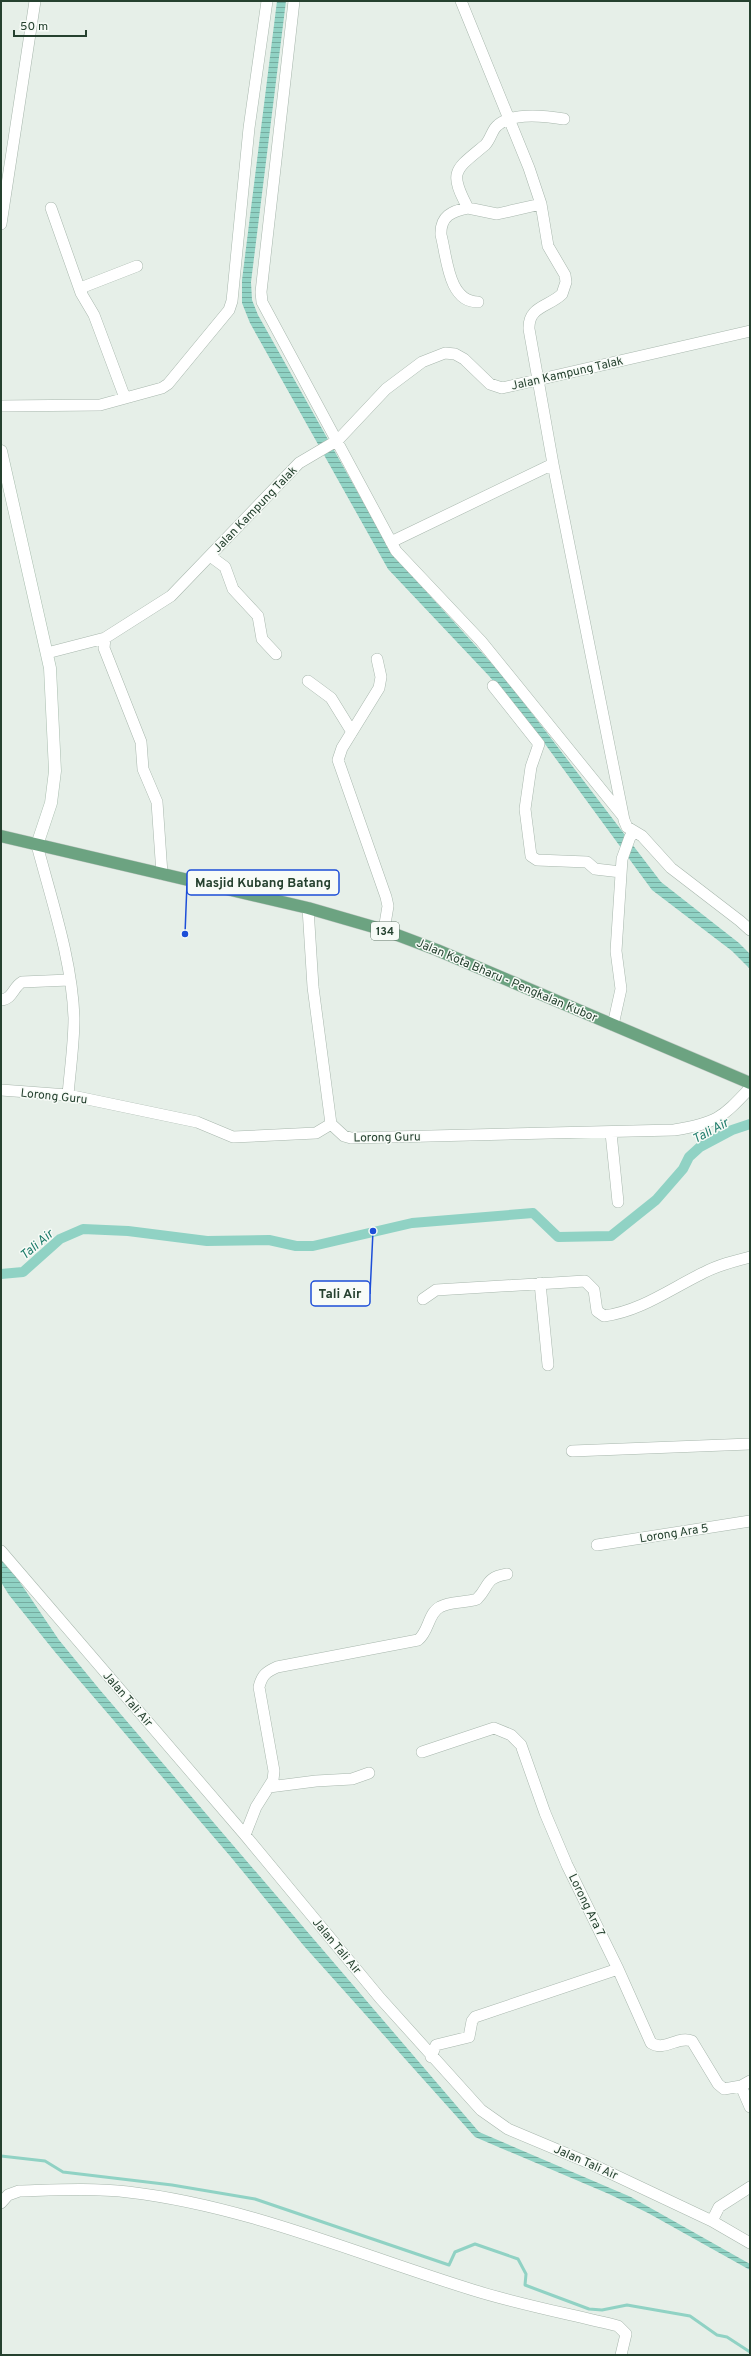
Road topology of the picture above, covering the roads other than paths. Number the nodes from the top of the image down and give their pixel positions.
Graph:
1 (34, 1) edge
2 (267, 1) edge
3 (294, 1) edge
4 (461, 1) edge
5 (564, 119) dead end
6 (508, 120) junction
7 (541, 204) junction
8 (51, 208) dead end
9 (468, 208) junction
10 (1, 224) edge
11 (137, 266) dead end
12 (81, 293) junction
13 (478, 302) dead end
14 (750, 331) edge
15 (539, 380) junction
16 (125, 398) junction
17 (1, 406) edge
18 (335, 442) junction
19 (1, 451) edge
20 (553, 464) junction
21 (391, 542) junction
22 (210, 556) junction
23 (105, 638) junction
24 (47, 653) junction
25 (276, 654) dead end
26 (377, 659) dead end
27 (308, 681) dead end
28 (493, 686) dead end
29 (352, 732) junction
30 (624, 817) junction
31 (632, 834) junction
32 (1, 836) edge
33 (37, 845) junction
34 (621, 872) junction
35 (162, 874) junction
36 (308, 908) junction
37 (384, 930) junction
38 (750, 930) edge
39 (69, 980) junction
40 (1, 1000) edge
41 (613, 1025) junction
42 (750, 1083) edge
43 (750, 1088) edge
44 (1, 1090) edge
45 (68, 1095) junction
46 (331, 1124) junction
47 (611, 1133) junction
48 (618, 1202) dead end
49 (750, 1257) edge
50 (540, 1283) junction
51 (423, 1299) dead end
52 (548, 1365) dead end
53 (750, 1444) edge
54 (572, 1451) dead end
55 (750, 1521) edge
56 (597, 1545) dead end
57 (1, 1551) edge
58 (507, 1574) dead end
59 (422, 1752) dead end
60 (369, 1774) dead end
61 (269, 1787) junction
62 (245, 1835) junction
63 (618, 1969) junction
64 (431, 2056) junction
65 (746, 2084) edge
66 (750, 2107) edge
67 (750, 2187) edge
68 (1, 2203) edge
69 (712, 2221) junction
70 (750, 2243) edge
71 (621, 2355) edge

1 - 10 street
2 - 16 street
3 - 18 street
4 - 6 street
5 - 6 street
6 - 7 street
6 - 9 street
7 - 9 street
7 - 15 street
8 - 12 street
9 - 13 street
11 - 12 street
12 - 16 street
14 - 15 street, Jalan Kampung Talak
15 - 18 street, Jalan Kampung Talak
15 - 20 street
16 - 17 street
18 - 21 street
18 - 22 street, Jalan Kampung Talak
19 - 24 street
20 - 21 street
20 - 30 street
21 - 30 street
22 - 23 street, Jalan Kampung Talak
22 - 25 street
23 - 24 street, Jalan Kampung Talak
23 - 35 street
24 - 33 street
26 - 29 street
27 - 29 street
28 - 34 street
29 - 37 street
30 - 31 street
31 - 34 street
31 - 38 street
32 - 33 main road, Jalan Kota Bharu - Pengkalan Kubor / 134
33 - 35 main road, Jalan Kota Bharu - Pengkalan Kubor / 134
33 - 39 street
34 - 41 street
35 - 36 main road, Jalan Kota Bharu - Pengkalan Kubor / 134
36 - 37 main road, Jalan Kota Bharu - Pengkalan Kubor / 134
36 - 46 street
37 - 41 main road, Jalan Kota Bharu - Pengkalan Kubor / 134
39 - 40 street
39 - 45 street
41 - 42 main road, Jalan Kota Bharu - Pengkalan Kubor / 134
43 - 47 street, Lorong Guru
44 - 45 street, Lorong Guru
45 - 46 street, Lorong Guru
46 - 47 street, Lorong Guru
47 - 48 street
49 - 50 street
50 - 51 street
50 - 52 street
53 - 54 street
55 - 56 street, Lorong Ara 5
57 - 62 street, Jalan Tali Air
58 - 61 street
59 - 63 street, Lorong Ara 7
60 - 61 street
61 - 62 street
62 - 64 street, Jalan Tali Air
63 - 64 street
63 - 65 street, Lorong Ara 7
64 - 69 street, Jalan Tali Air
65 - 66 street
67 - 69 street
68 - 71 street
69 - 70 street, Jalan Tali Air

